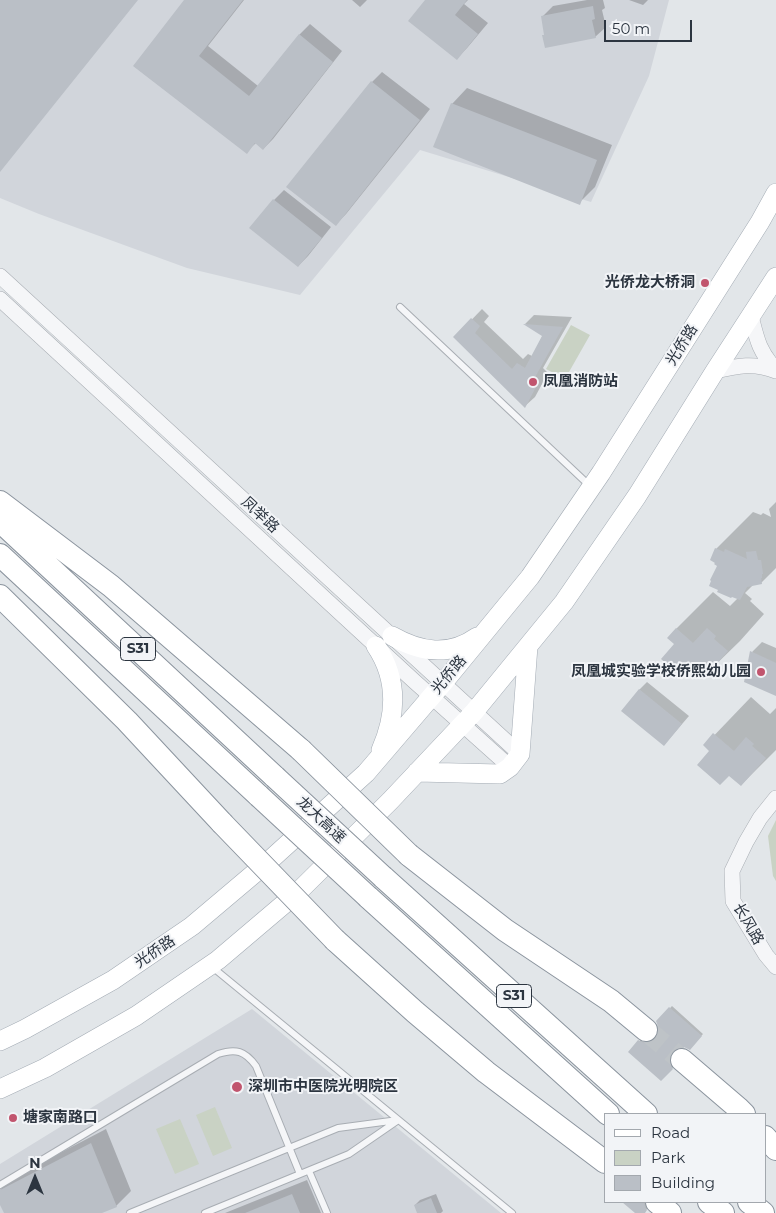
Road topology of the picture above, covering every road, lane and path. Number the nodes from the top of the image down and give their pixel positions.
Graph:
1 (776, 193) edge
2 (0, 276) edge
3 (776, 277) edge
4 (0, 298) edge
5 (400, 307) dead end
6 (751, 316) junction
7 (776, 370) edge
8 (715, 371) junction
9 (591, 487) junction
10 (0, 502) edge
11 (0, 521) edge
12 (0, 555) edge
13 (0, 596) edge
14 (486, 630) junction
15 (384, 641) junction
16 (528, 646) junction
17 (437, 690) junction
18 (468, 718) junction
19 (515, 761) junction
20 (372, 765) junction
21 (417, 772) junction
22 (776, 798) edge
23 (210, 966) junction
24 (776, 967) edge
25 (646, 1030) tunnel mouth
26 (0, 1041) edge
27 (682, 1060) tunnel mouth
28 (0, 1089) edge
29 (607, 1113) edge
30 (645, 1113) edge
31 (743, 1113) edge
32 (398, 1120) junction
33 (766, 1138) edge
34 (290, 1148) junction
35 (776, 1149) edge
36 (604, 1161) edge
37 (309, 1171) junction
38 (300, 1174) junction
39 (0, 1185) edge
40 (657, 1203) edge
41 (710, 1203) edge
42 (750, 1203) edge
43 (130, 1213) edge
44 (205, 1213) edge
45 (327, 1213) edge
46 (512, 1213) edge
47 (670, 1213) edge
48 (723, 1213) edge
49 (763, 1213) edge

1 - 9 main road, 光侨路
2 - 15 street, 凤举路
3 - 6 main road
4 - 15 street, 凤举路
5 - 9 lane
6 - 7 street
6 - 8 main road
7 - 8 street
8 - 16 main road
9 - 14 main road, 光侨路
10 - 25 highway, bridge
11 - 30 highway, 龙大高速 / S31, bridge
12 - 29 highway, 龙大高速 / S31, bridge
13 - 36 highway, bridge
14 - 15 main road
14 - 17 main road, 光侨路
15 - 17 street, 凤举路
15 - 20 main road
16 - 18 main road
16 - 19 main road
17 - 18 street, 凤举路
17 - 20 main road, 光侨路
18 - 19 street, 凤举路
18 - 21 main road
19 - 21 main road
20 - 26 main road, 光侨路
21 - 23 main road
22 - 24 street, 长风路
23 - 28 main road
23 - 32 lane
27 - 31 highway
32 - 34 lane
32 - 37 lane
32 - 46 lane
33 - 35 highway
34 - 38 lane
34 - 39 lane
34 - 43 lane
37 - 38 lane
37 - 45 lane
38 - 44 lane
40 - 47 highway
41 - 48 highway
42 - 49 highway

